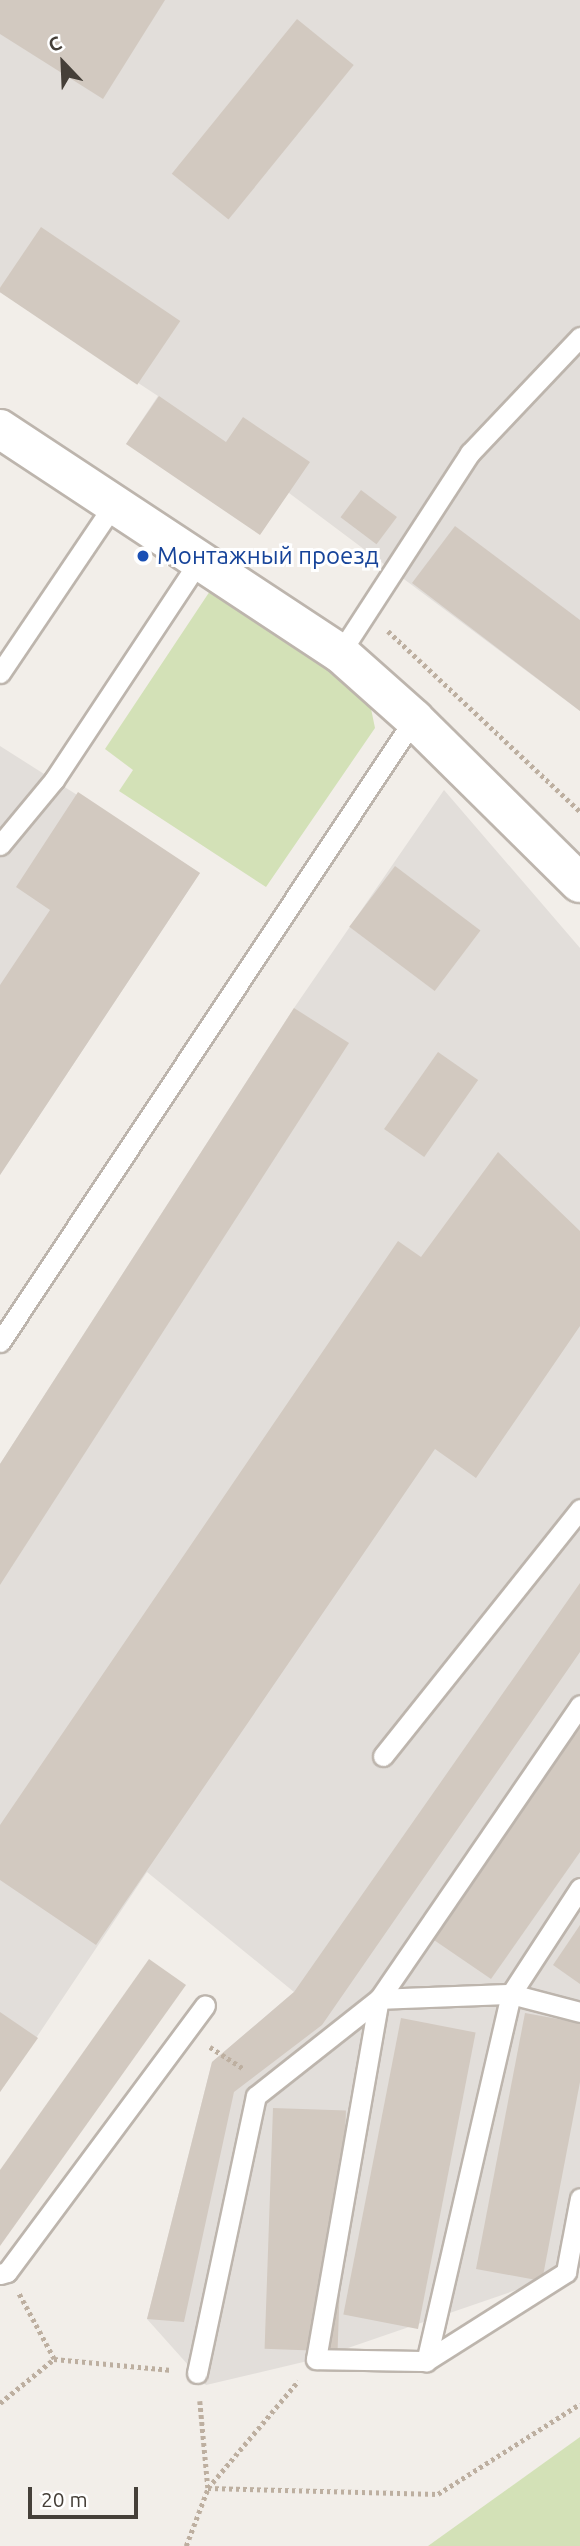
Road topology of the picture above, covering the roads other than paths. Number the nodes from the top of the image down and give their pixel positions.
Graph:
1 (580, 337) edge
2 (0, 429) edge
3 (114, 504) junction
4 (201, 558) junction
5 (340, 653) junction
6 (0, 673) edge
7 (414, 719) junction
8 (0, 845) edge
9 (580, 883) edge
10 (0, 1342) edge
11 (580, 1509) edge
12 (580, 1705) edge
13 (383, 1756) dead end
14 (580, 1888) edge
15 (511, 1994) junction
16 (379, 1999) junction
17 (205, 2005) dead end
18 (580, 2012) edge
19 (580, 2199) edge
20 (3, 2273) edge
21 (426, 2361) junction
22 (197, 2373) road end

1 - 5 lane
2 - 3 street
3 - 4 street
3 - 6 lane
4 - 5 street
4 - 8 lane
5 - 7 street
7 - 9 street
7 - 10 lane
11 - 13 lane
12 - 16 lane
14 - 15 lane
15 - 16 lane
15 - 18 lane
15 - 21 lane
16 - 21 lane
16 - 22 lane
17 - 20 lane
19 - 21 lane

